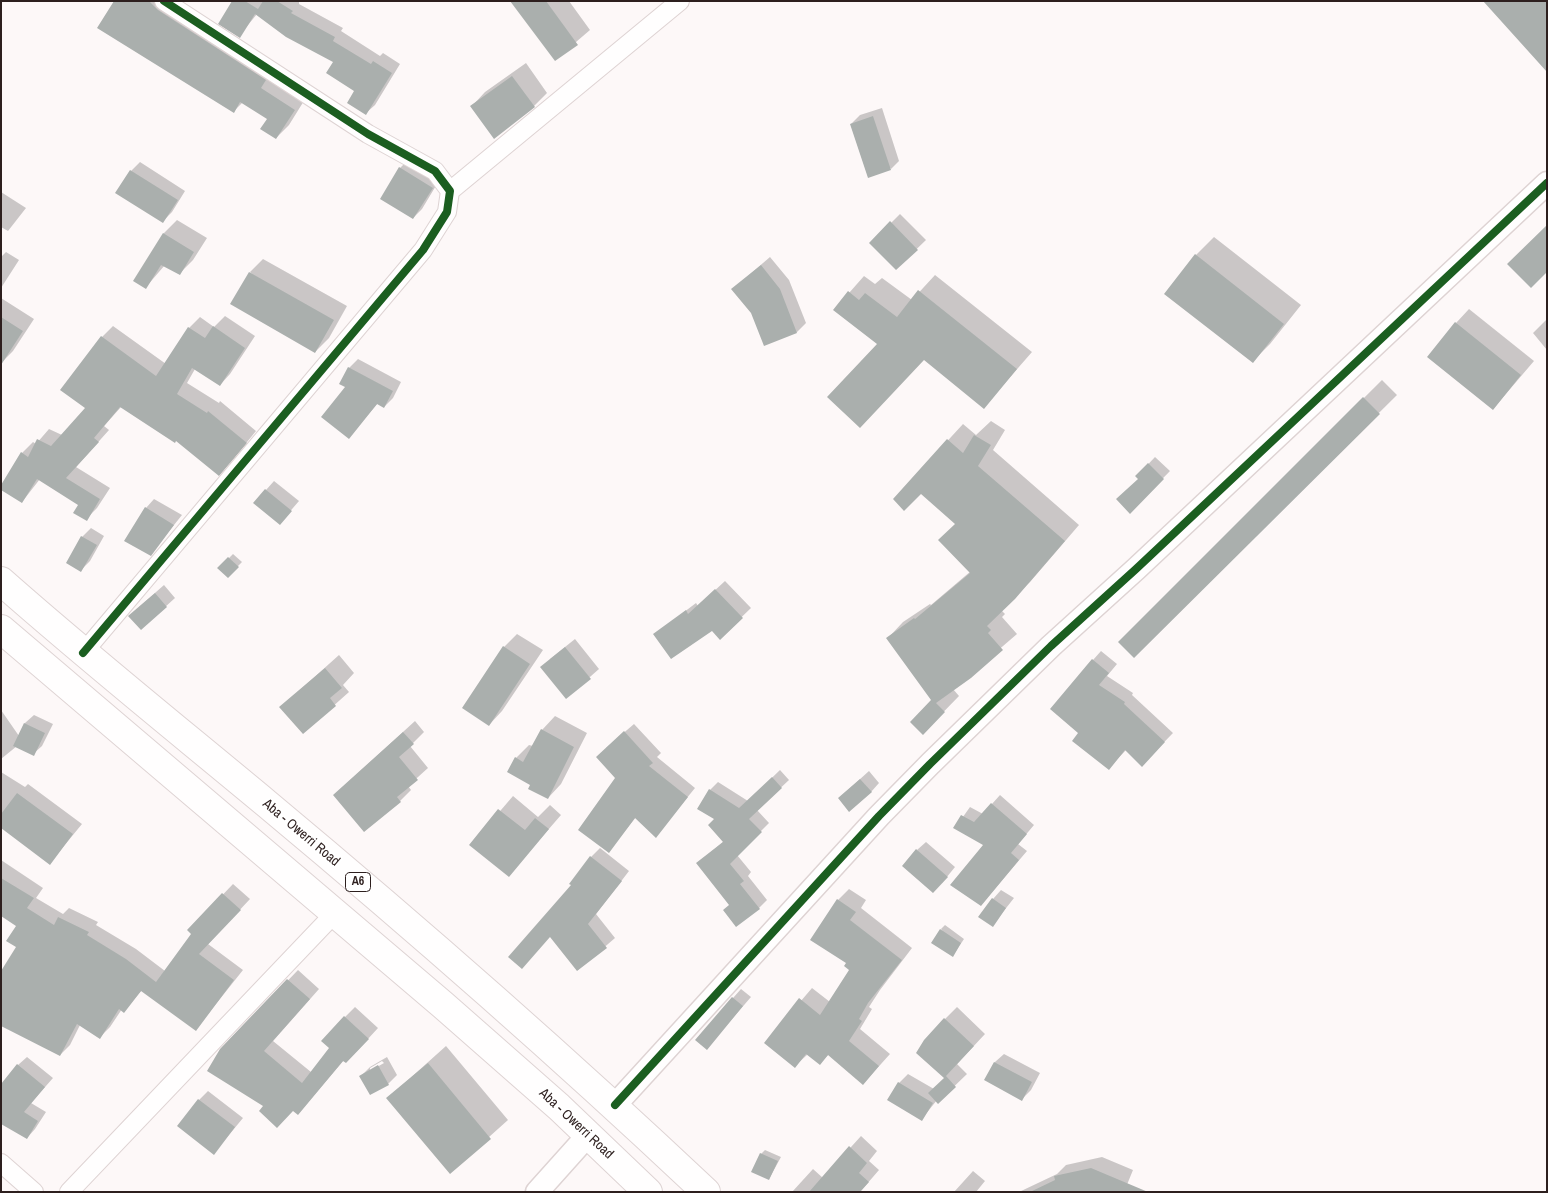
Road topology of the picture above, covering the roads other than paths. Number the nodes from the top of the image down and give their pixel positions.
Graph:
1 (164, 1) edge
2 (680, 1) edge
3 (1547, 183) edge
4 (450, 191) junction
5 (1, 581) edge
6 (1, 629) edge
7 (83, 653) junction
8 (268, 804) junction
9 (241, 834) junction
10 (334, 914) junction
11 (614, 1106) junction
12 (589, 1134) junction
13 (1, 1163) edge
14 (34, 1192) edge
15 (69, 1192) edge
16 (537, 1192) edge
17 (648, 1192) edge
18 (706, 1192) edge

1 - 4 street
2 - 4 street
3 - 11 street
4 - 7 street
5 - 7 highway, Aba - Owerri Road / A6
6 - 9 highway, Aba - Owerri Road
7 - 8 highway, Aba - Owerri Road / A6
8 - 9 highway
8 - 11 highway, Aba - Owerri Road / A6
9 - 10 highway, Aba - Owerri Road
10 - 12 highway, Aba - Owerri Road
10 - 15 street
11 - 18 highway, Aba - Owerri Road / A6
12 - 16 street
12 - 17 highway, Aba - Owerri Road
13 - 14 street

